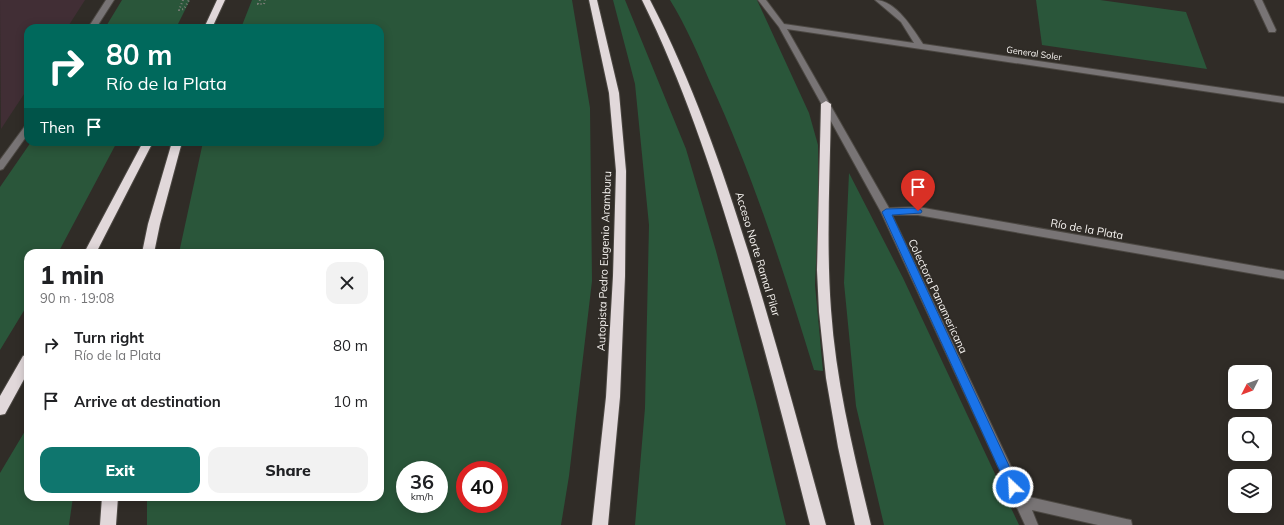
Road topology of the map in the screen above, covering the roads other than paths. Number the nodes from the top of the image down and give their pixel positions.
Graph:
1 (110, 0) edge
2 (221, 0) edge
3 (593, 0) edge
4 (646, 0) edge
5 (762, 0) edge
6 (879, 0) edge
7 (1258, 0) edge
8 (95, 24) edge
9 (210, 24) edge
10 (782, 26) junction
11 (1272, 30) dead end
12 (920, 46) junction
13 (1284, 100) edge
14 (826, 104) junction
15 (24, 134) edge
16 (146, 146) edge
17 (176, 146) edge
18 (0, 167) edge
19 (886, 212) junction
20 (92, 249) edge
21 (149, 249) edge
22 (1284, 275) edge
23 (24, 367) edge
24 (0, 409) edge
25 (110, 501) edge
26 (1020, 501) junction
27 (108, 525) edge
28 (600, 525) edge
29 (818, 525) edge
30 (862, 525) edge
31 (1032, 525) edge
32 (1126, 525) edge

1 - 8 street
2 - 9 highway
3 - 28 highway, Autopista Pedro Eugenio Aramburu
4 - 29 highway, Acceso Norte Ramal Pilar
5 - 10 street, Colectora Panamericana
6 - 12 street
7 - 11 street
10 - 12 street, General Soler
10 - 14 street, Colectora Panamericana
12 - 13 street, General Soler
14 - 19 street, Colectora Panamericana
14 - 30 highway
15 - 18 street
16 - 20 highway
17 - 21 highway
19 - 22 street, Río de la Plata
19 - 26 street, Colectora Panamericana
23 - 24 highway
25 - 27 highway
26 - 31 street, Colectora Panamericana
26 - 32 street

